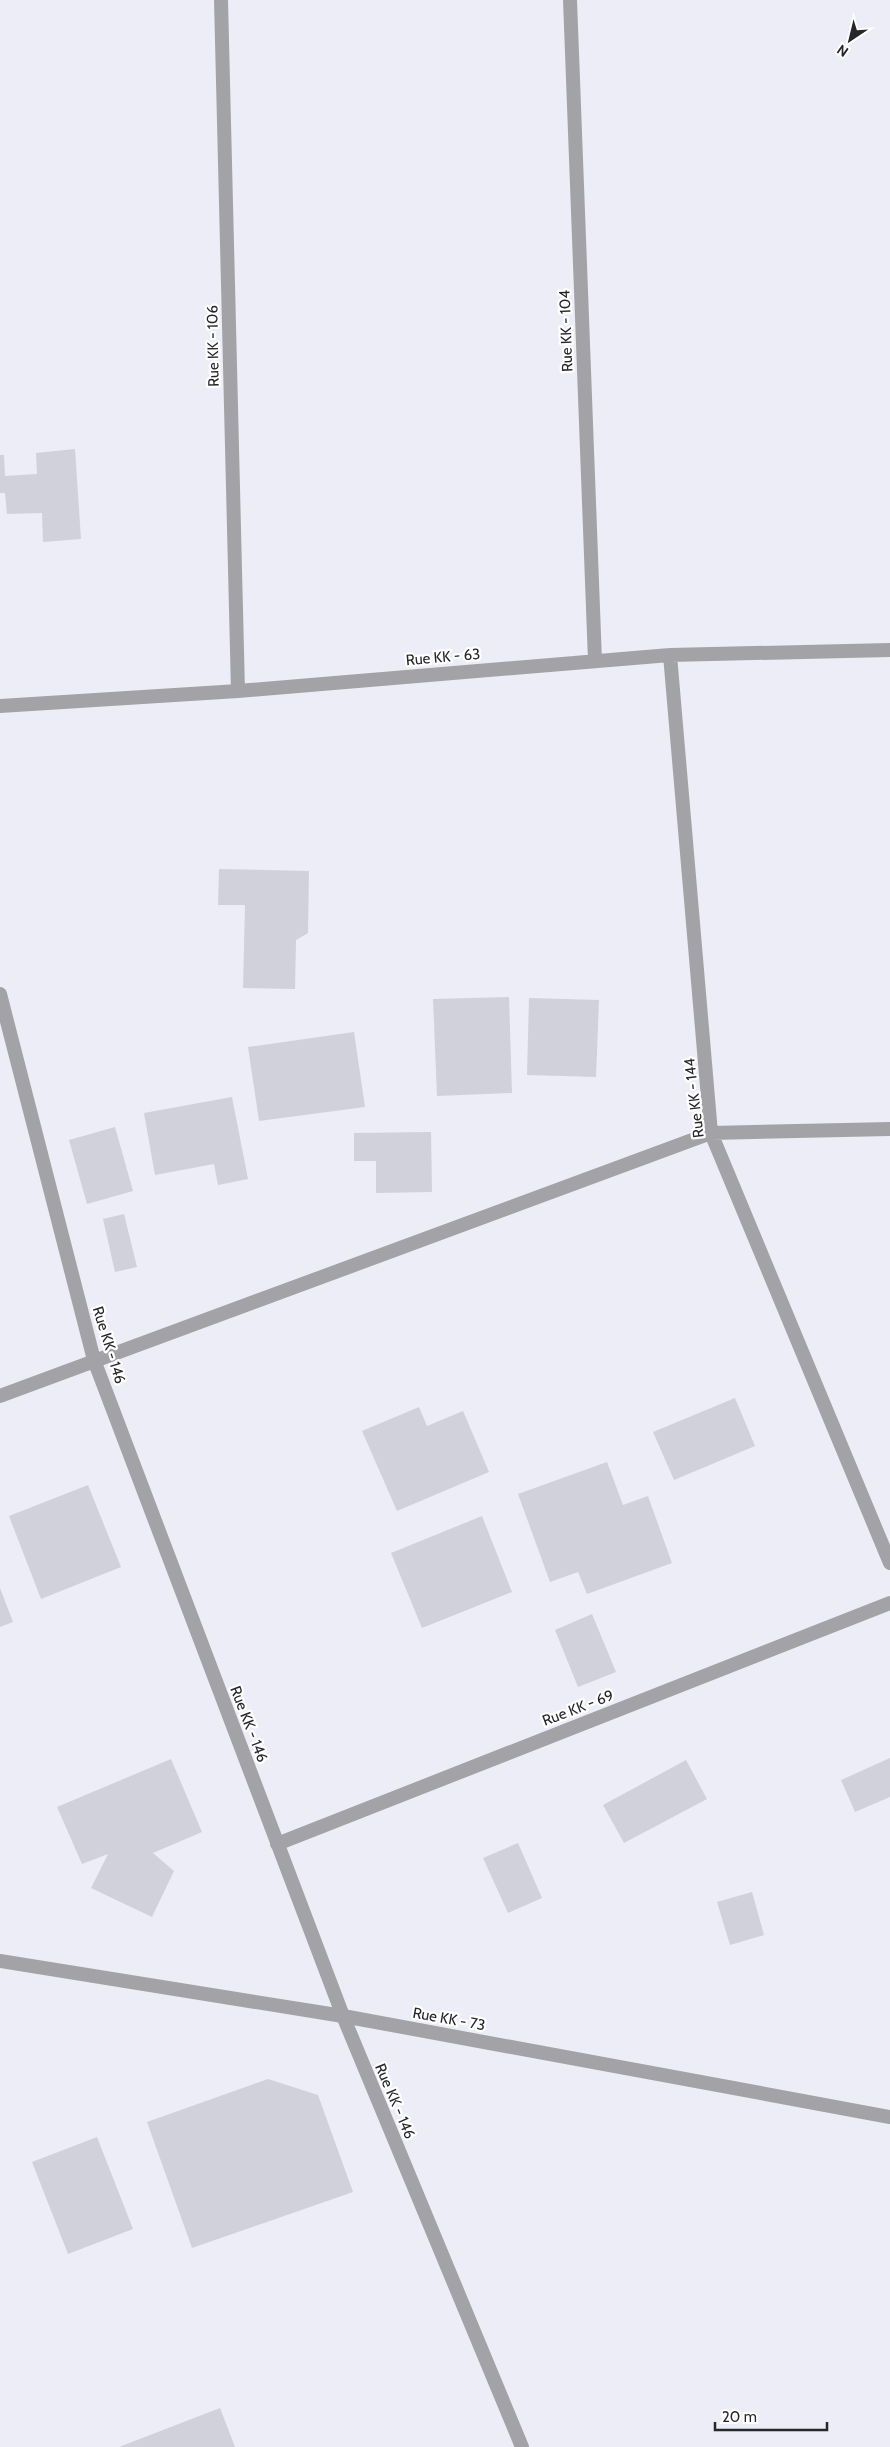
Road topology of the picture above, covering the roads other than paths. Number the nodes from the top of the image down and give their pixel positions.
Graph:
1 (221, 0) edge
2 (570, 0) edge
3 (890, 650) edge
4 (670, 655) junction
5 (595, 661) junction
6 (238, 690) junction
7 (0, 706) edge
8 (0, 994) edge
9 (890, 1130) edge
10 (711, 1133) junction
11 (94, 1360) junction
12 (0, 1396) edge
13 (890, 1564) edge
14 (890, 1603) edge
15 (277, 1844) junction
16 (0, 1961) edge
17 (342, 2016) junction
18 (890, 2117) edge
19 (522, 2447) edge

1 - 6 street, Rue KK - 106
2 - 5 street, Rue KK - 104
3 - 4 street, Rue KK - 63
4 - 5 street, Rue KK - 63
4 - 10 street, Rue KK - 144
5 - 6 street, Rue KK - 63
6 - 7 street, Rue KK - 63
8 - 11 street, Rue KK - 146
9 - 10 street
10 - 11 street
10 - 13 street, Rue KK - 144
11 - 12 street
11 - 15 street, Rue KK - 146
14 - 15 street, Rue KK - 69
15 - 17 street, Rue KK - 146
16 - 17 street, Rue KK - 73
17 - 18 street, Rue KK - 73
17 - 19 street, Rue KK - 146

